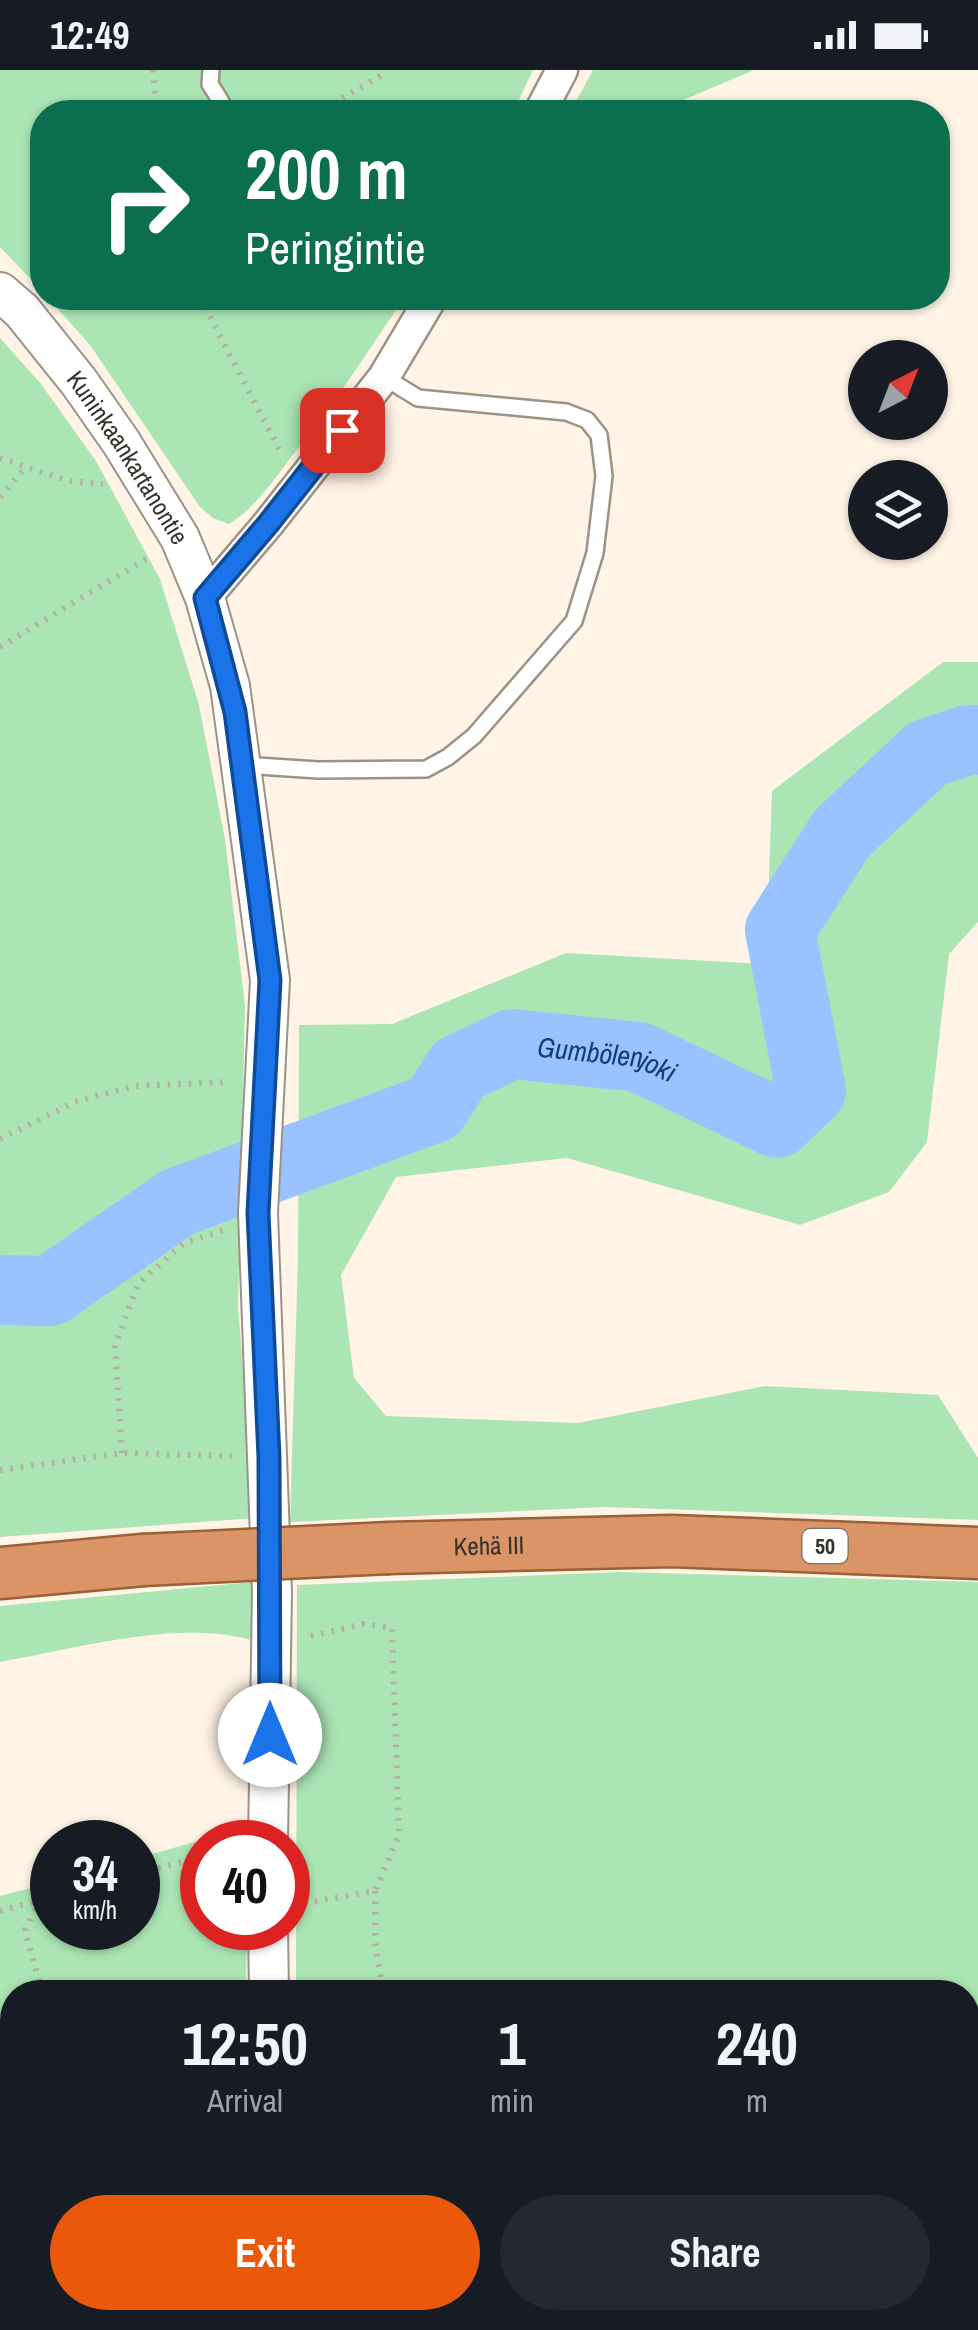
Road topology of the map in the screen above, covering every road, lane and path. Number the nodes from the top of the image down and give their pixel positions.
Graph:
1 (153, 70) edge
2 (211, 70) edge
3 (384, 70) edge
4 (562, 70) edge
5 (157, 100) edge
6 (220, 100) edge
7 (338, 100) edge
8 (546, 100) edge
9 (0, 292) edge
10 (206, 310) edge
11 (424, 310) edge
12 (384, 377) junction
13 (0, 458) edge
14 (26, 467) junction
15 (302, 482) junction
16 (149, 487) junction
17 (0, 497) edge
18 (180, 538) junction
19 (205, 598) junction
20 (0, 647) edge
21 (243, 765) junction
22 (264, 1080) junction
23 (0, 1140) edge
24 (258, 1216) junction
25 (122, 1453) junction
26 (269, 1457) junction
27 (0, 1470) edge
28 (978, 1553) edge
29 (0, 1573) edge
30 (270, 1644) junction
31 (268, 1820) edge
32 (375, 1891) junction
33 (310, 1902) edge
34 (30, 1903) edge
35 (0, 1911) edge
36 (30, 1921) edge
37 (30, 1946) edge
38 (31, 1950) edge
39 (268, 1950) edge
40 (39, 1980) edge
41 (268, 1980) edge
42 (381, 1980) edge

1 - 5 path
2 - 6 lane
3 - 7 path
4 - 8 street
9 - 16 street, Kuninkaankartanontie
10 - 15 path
11 - 12 street
12 - 15 street
12 - 21 lane
13 - 14 path
14 - 16 path
14 - 17 path
15 - 19 street
16 - 18 street, Kuninkaankartanontie
18 - 19 street, Kuninkaankartanontie
18 - 20 path
19 - 21 street, Kuninkaankartanontie
21 - 22 street, Kuninkaankartanontie
22 - 23 path
22 - 24 street, Kuninkaankartanontie
24 - 25 path
24 - 26 street, Kuninkaankartanontie
25 - 26 path
25 - 27 path
26 - 30 street, Kuninkaankartanontie
28 - 29 highway, Kehä III / 50, bridge
30 - 31 street, Kuninkaankartanontie
30 - 32 path
32 - 33 path
32 - 42 path
34 - 35 path
36 - 37 path
38 - 40 path
39 - 41 street

